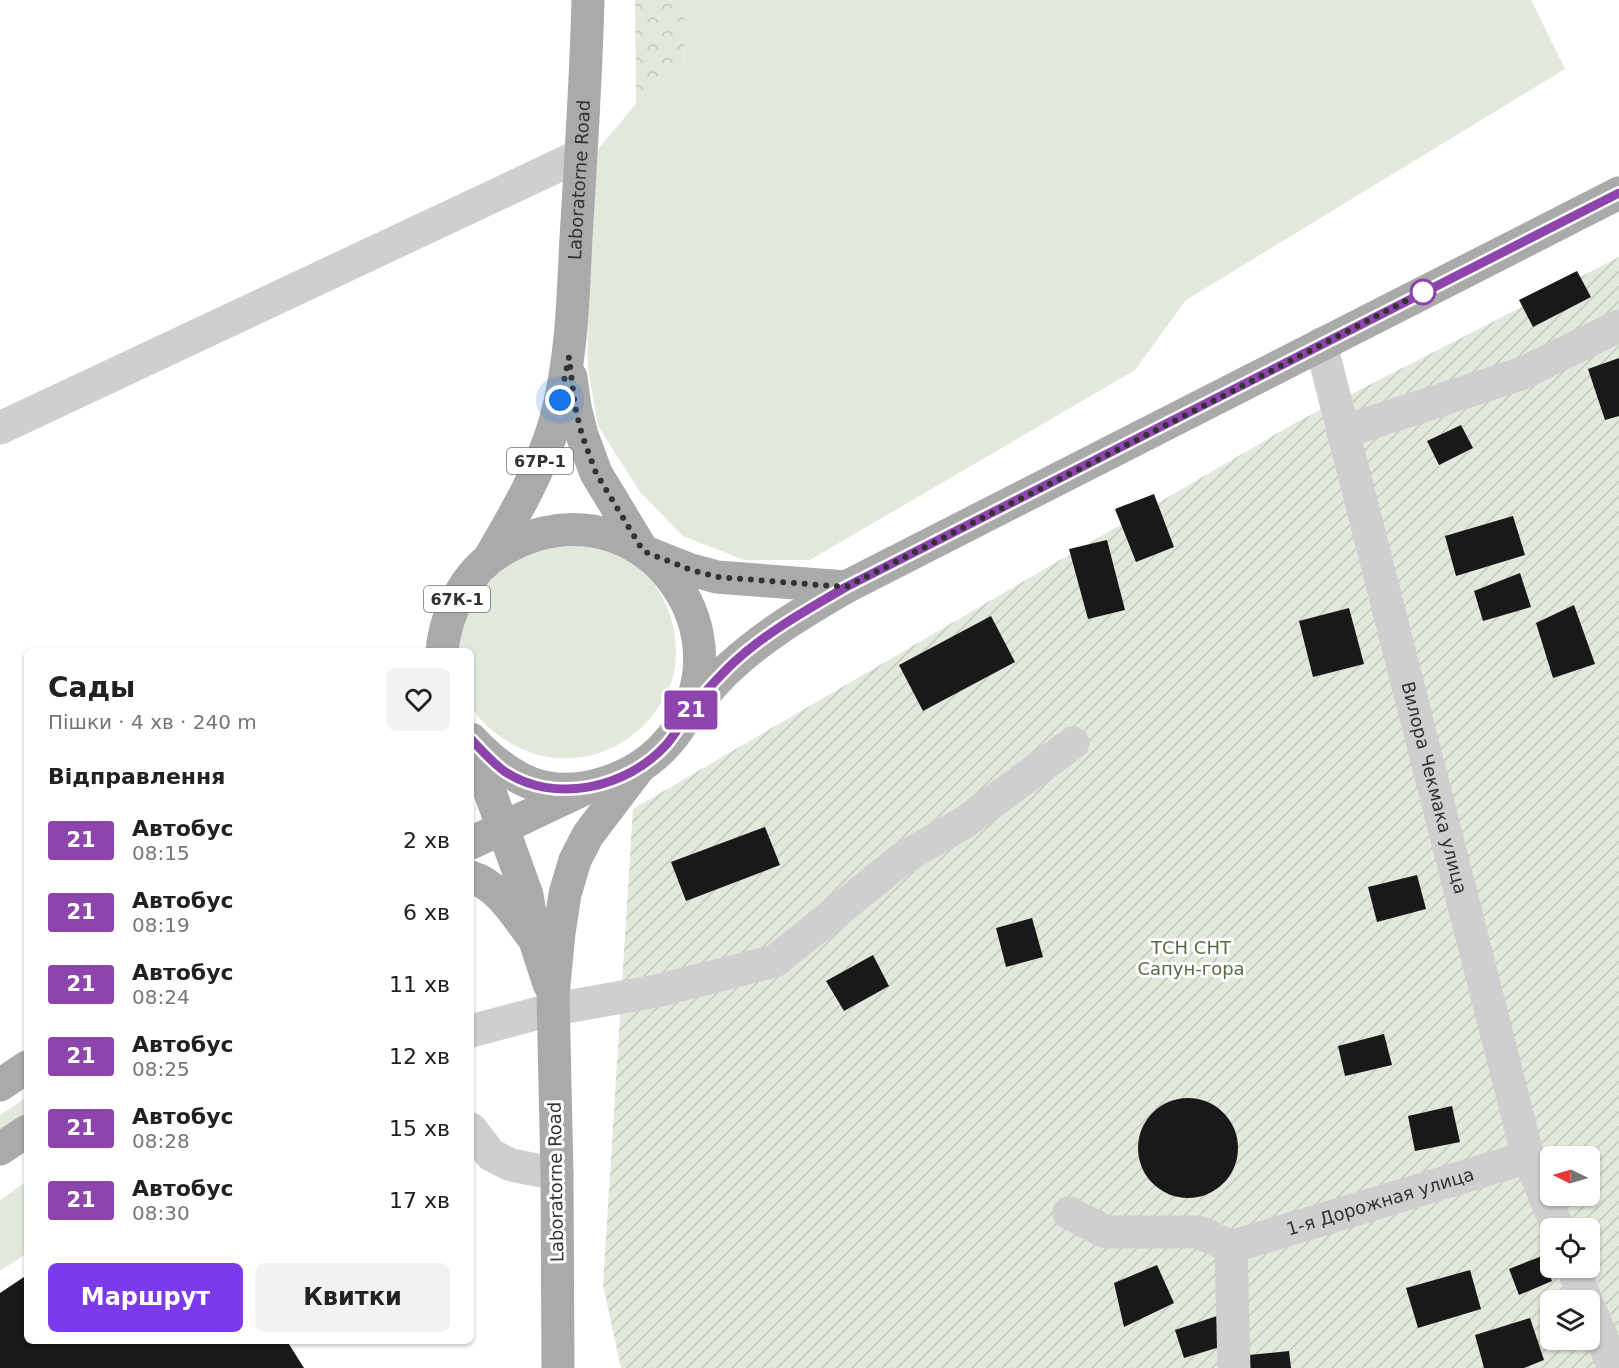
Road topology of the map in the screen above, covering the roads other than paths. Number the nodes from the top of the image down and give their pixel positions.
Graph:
1 (588, 0) edge
2 (581, 155) junction
3 (1619, 192) edge
4 (1619, 326) edge
5 (1321, 344) junction
6 (569, 357) junction
7 (0, 428) edge
8 (1343, 432) junction
9 (643, 551) junction
10 (490, 557) junction
11 (846, 587) junction
12 (443, 648) edge
13 (687, 714) junction
14 (474, 743) edge
15 (1074, 743) dead end
16 (474, 748) edge
17 (638, 769) junction
18 (583, 789) junction
19 (504, 826) junction
20 (474, 841) edge
21 (474, 878) edge
22 (534, 941) junction
23 (554, 1002) junction
24 (474, 1030) edge
25 (24, 1069) edge
26 (0, 1086) edge
27 (24, 1133) edge
28 (474, 1133) edge
29 (0, 1149) edge
30 (1527, 1153) junction
31 (511, 1166) junction
32 (474, 1168) edge
33 (557, 1174) junction
34 (1069, 1213) dead end
35 (1554, 1218) edge
36 (1231, 1247) junction
37 (1600, 1334) edge
38 (558, 1368) edge
39 (1234, 1368) edge
40 (1614, 1368) edge

1 - 2 main road, Laboratorne Road / 67Р-1
2 - 6 main road, Laboratorne Road / 67Р-1
2 - 7 street
3 - 5 main road, 67К-1
4 - 8 street
5 - 8 street, Вилора Чекмака улица
5 - 11 main road, 67К-1
6 - 9 main road, Laboratorne Road / 67Р-1
6 - 10 main road, Laboratorne Road / 67Р-1
8 - 30 street, Вилора Чекмака улица
9 - 10 main road, 67К-1
9 - 11 main road, 67К-1
9 - 13 main road, 67К-1
10 - 12 main road, 67К-1
11 - 13 main road, 67К-1
13 - 17 main road, 67К-1
14 - 18 main road, 67К-1
15 - 23 street
16 - 19 main road, Laboratorne Road / 67К-1
17 - 18 main road, 67К-1
17 - 23 main road, Laboratorne Road / 67К-1
18 - 19 main road
19 - 20 main road
19 - 22 main road, Laboratorne Road / 67К-1
21 - 22 main road
22 - 23 main road, Laboratorne Road / 67К-1
23 - 24 street
23 - 33 main road, Laboratorne Road / 67К-1
25 - 26 main road
27 - 29 main road
28 - 31 street
30 - 35 street, Вилора Чекмака улица
30 - 36 street, 1-я Дорожная улица
31 - 32 street
31 - 33 street
33 - 38 main road, Laboratorne Road / 67К-1
34 - 36 street
36 - 39 street
37 - 40 street

